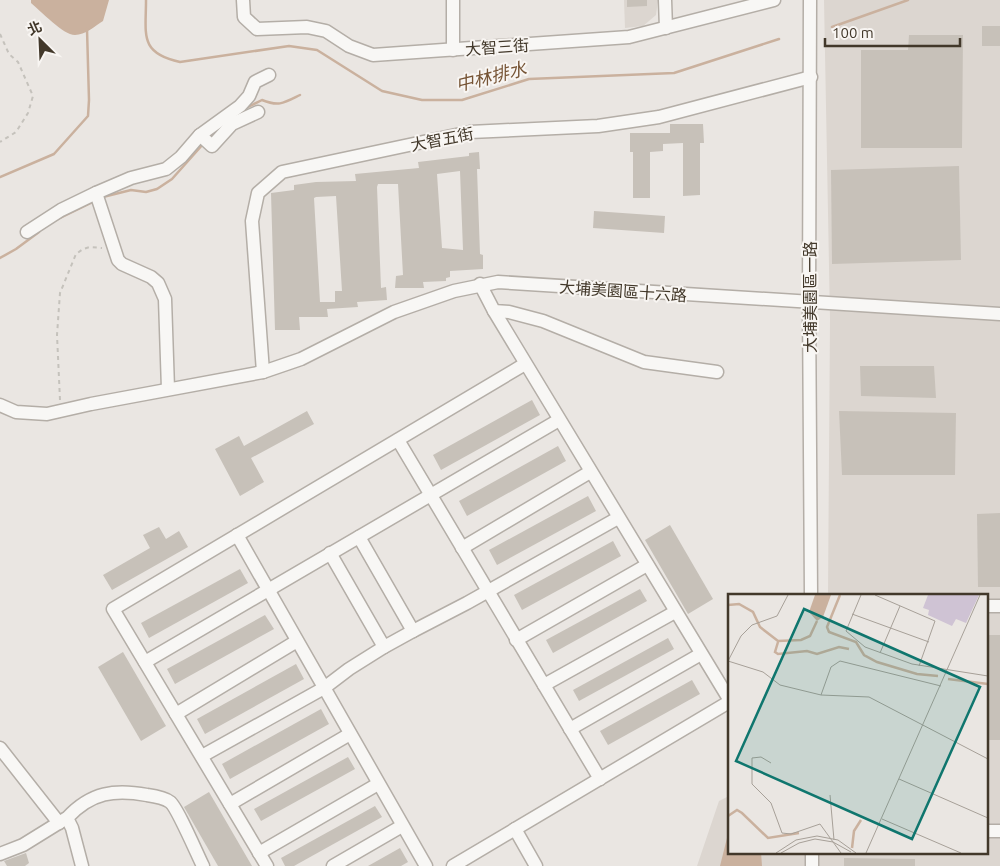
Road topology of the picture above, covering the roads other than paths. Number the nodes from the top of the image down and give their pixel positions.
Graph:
1 (244, 0) edge
2 (452, 0) edge
3 (665, 0) edge
4 (774, 0) edge
5 (810, 0) edge
6 (666, 28) junction
7 (453, 50) junction
8 (269, 75) dead end
9 (811, 77) junction
10 (258, 112) dead end
11 (200, 134) junction
12 (96, 192) junction
13 (27, 232) dead end
14 (480, 284) junction
15 (809, 303) junction
16 (494, 311) junction
17 (1000, 314) edge
18 (525, 364) junction
19 (263, 372) junction
20 (717, 372) dead end
21 (168, 389) junction
22 (0, 406) edge
23 (559, 420) junction
24 (398, 440) junction
25 (590, 472) junction
26 (430, 495) junction
27 (618, 518) junction
28 (237, 535) junction
29 (359, 537) junction
30 (462, 548) junction
31 (330, 553) junction
32 (647, 565) junction
33 (268, 590) junction
34 (487, 590) junction
35 (811, 594) edge
36 (675, 612) junction
37 (412, 630) junction
38 (516, 640) junction
39 (297, 641) junction
40 (384, 647) junction
41 (701, 654) junction
42 (145, 662) junction
43 (544, 685) junction
44 (324, 688) junction
45 (728, 698) edge
46 (728, 701) edge
47 (176, 714) junction
48 (570, 729) junction
49 (350, 734) junction
50 (0, 748) edge
51 (202, 756) junction
52 (600, 779) junction
53 (378, 784) junction
54 (230, 804) junction
55 (63, 820) junction
56 (402, 826) junction
57 (515, 829) junction
58 (259, 853) junction
59 (0, 854) edge
60 (82, 866) edge
61 (204, 866) edge
62 (267, 866) edge
63 (333, 866) edge
64 (426, 866) edge
65 (453, 866) edge
66 (536, 866) edge

1 - 7 street, 大智三街
2 - 7 street
3 - 6 street
4 - 6 street, 大智三街
5 - 9 street, 大埔美園區一路
6 - 7 street, 大智三街
8 - 11 street
9 - 15 street, 大埔美園區一路
9 - 19 street, 大智五街
10 - 11 street
11 - 12 street
12 - 13 street
12 - 21 street
14 - 15 street, 大埔美園區十六路
14 - 16 street
14 - 19 street, 大埔美園區十六路
15 - 17 street, 大埔美園區十六路
15 - 35 street, 大埔美園區一路
16 - 18 street
16 - 20 street
18 - 23 street
18 - 24 street
19 - 21 street, 大埔美園區十六路
21 - 22 street, 大埔美園區十六路
23 - 25 street
23 - 26 street
24 - 26 street
24 - 28 street
25 - 27 street
25 - 30 street
26 - 29 street
26 - 30 street
27 - 32 street
27 - 34 street
28 - 33 street
28 - 42 street
29 - 31 street
29 - 37 street
30 - 34 street
31 - 33 street
31 - 40 street
32 - 36 street
32 - 38 street
33 - 39 street
33 - 42 street
34 - 37 street
34 - 38 street
36 - 41 street
36 - 43 street
37 - 40 street
38 - 43 street
39 - 44 street
39 - 47 street
40 - 44 street
41 - 45 street
41 - 48 street
42 - 47 street
43 - 48 street
44 - 49 street
44 - 51 street
46 - 52 street
47 - 51 street
48 - 52 street
49 - 53 street
49 - 54 street
50 - 55 street
51 - 54 street
52 - 57 street
53 - 56 street
53 - 58 street
54 - 58 street
55 - 59 street
55 - 60 street
55 - 61 street
56 - 63 street
56 - 64 street
57 - 65 street
57 - 66 street
58 - 62 street

